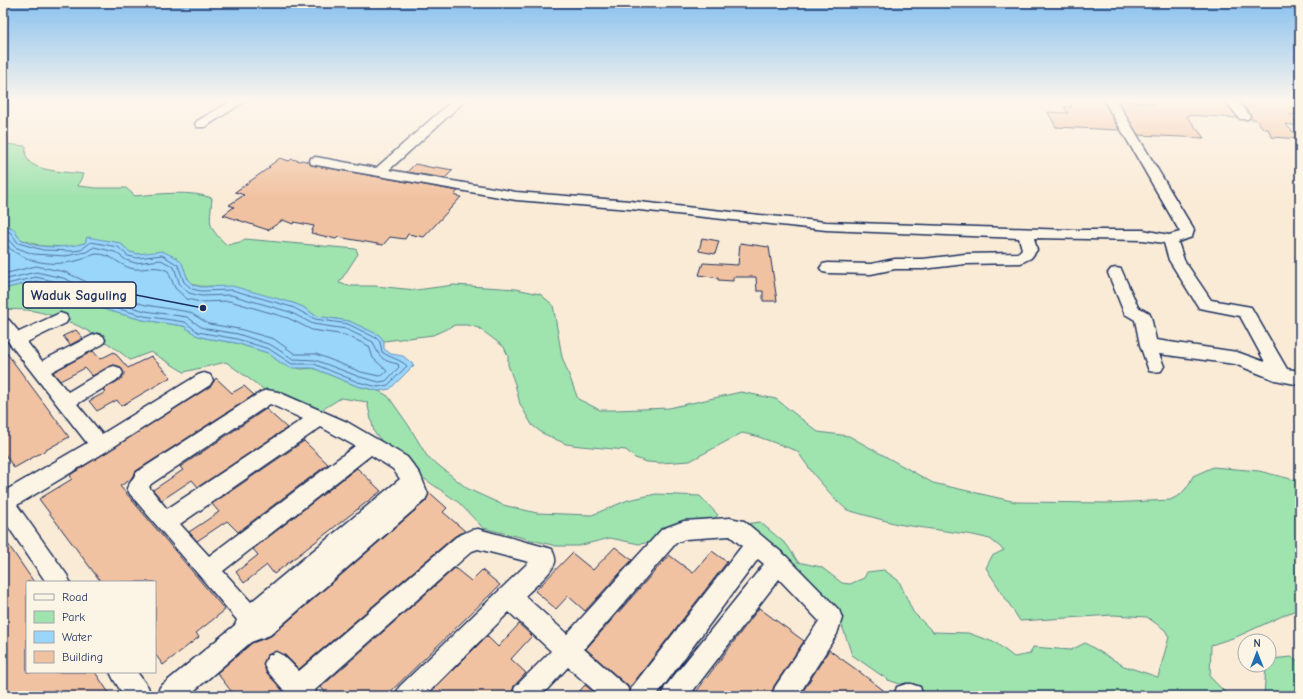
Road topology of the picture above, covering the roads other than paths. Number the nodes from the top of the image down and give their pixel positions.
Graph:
1 (423, 133) edge
2 (1129, 133) edge
3 (316, 161) dead end
4 (380, 171) junction
5 (1025, 233) junction
6 (1170, 240) junction
7 (828, 268) dead end
8 (1116, 272) dead end
9 (60, 319) dead end
10 (3, 324) edge
11 (17, 340) junction
12 (97, 340) dead end
13 (1148, 345) junction
14 (1155, 366) dead end
15 (41, 369) junction
16 (114, 373) dead end
17 (1281, 374) junction
18 (1300, 378) edge
19 (204, 380) dead end
20 (65, 402) junction
21 (319, 418) junction
22 (100, 445) junction
23 (370, 445) junction
24 (3, 502) edge
25 (165, 522) junction
26 (756, 545) junction
27 (778, 563) junction
28 (208, 570) junction
29 (58, 581) edge
30 (509, 597) junction
31 (252, 626) junction
32 (567, 651) junction
33 (276, 664) dead end
34 (123, 673) edge
35 (301, 692) edge
36 (139, 696) edge
37 (169, 696) edge
38 (408, 696) edge
39 (524, 696) edge
40 (618, 696) edge
41 (641, 696) edge
42 (674, 696) edge
43 (784, 696) edge
44 (906, 696) edge
45 (911, 696) edge

1 - 4 street
2 - 6 street
3 - 4 street
4 - 5 street
5 - 6 street
5 - 7 street
6 - 17 street
8 - 13 street
9 - 11 street
10 - 11 street
11 - 15 street
12 - 15 street
13 - 14 street
13 - 17 street
15 - 20 street
16 - 20 street
17 - 18 street
19 - 22 street
20 - 22 street
21 - 23 street
21 - 25 street
21 - 25 street
22 - 24 street
23 - 28 street
23 - 31 street
24 - 29 street
25 - 28 street
26 - 27 street
26 - 32 street
26 - 41 street
27 - 42 street
27 - 43 street
28 - 31 street
30 - 32 street
30 - 35 street
30 - 38 street
31 - 37 street
32 - 39 street
32 - 40 street
33 - 35 street
34 - 36 street
44 - 45 street

